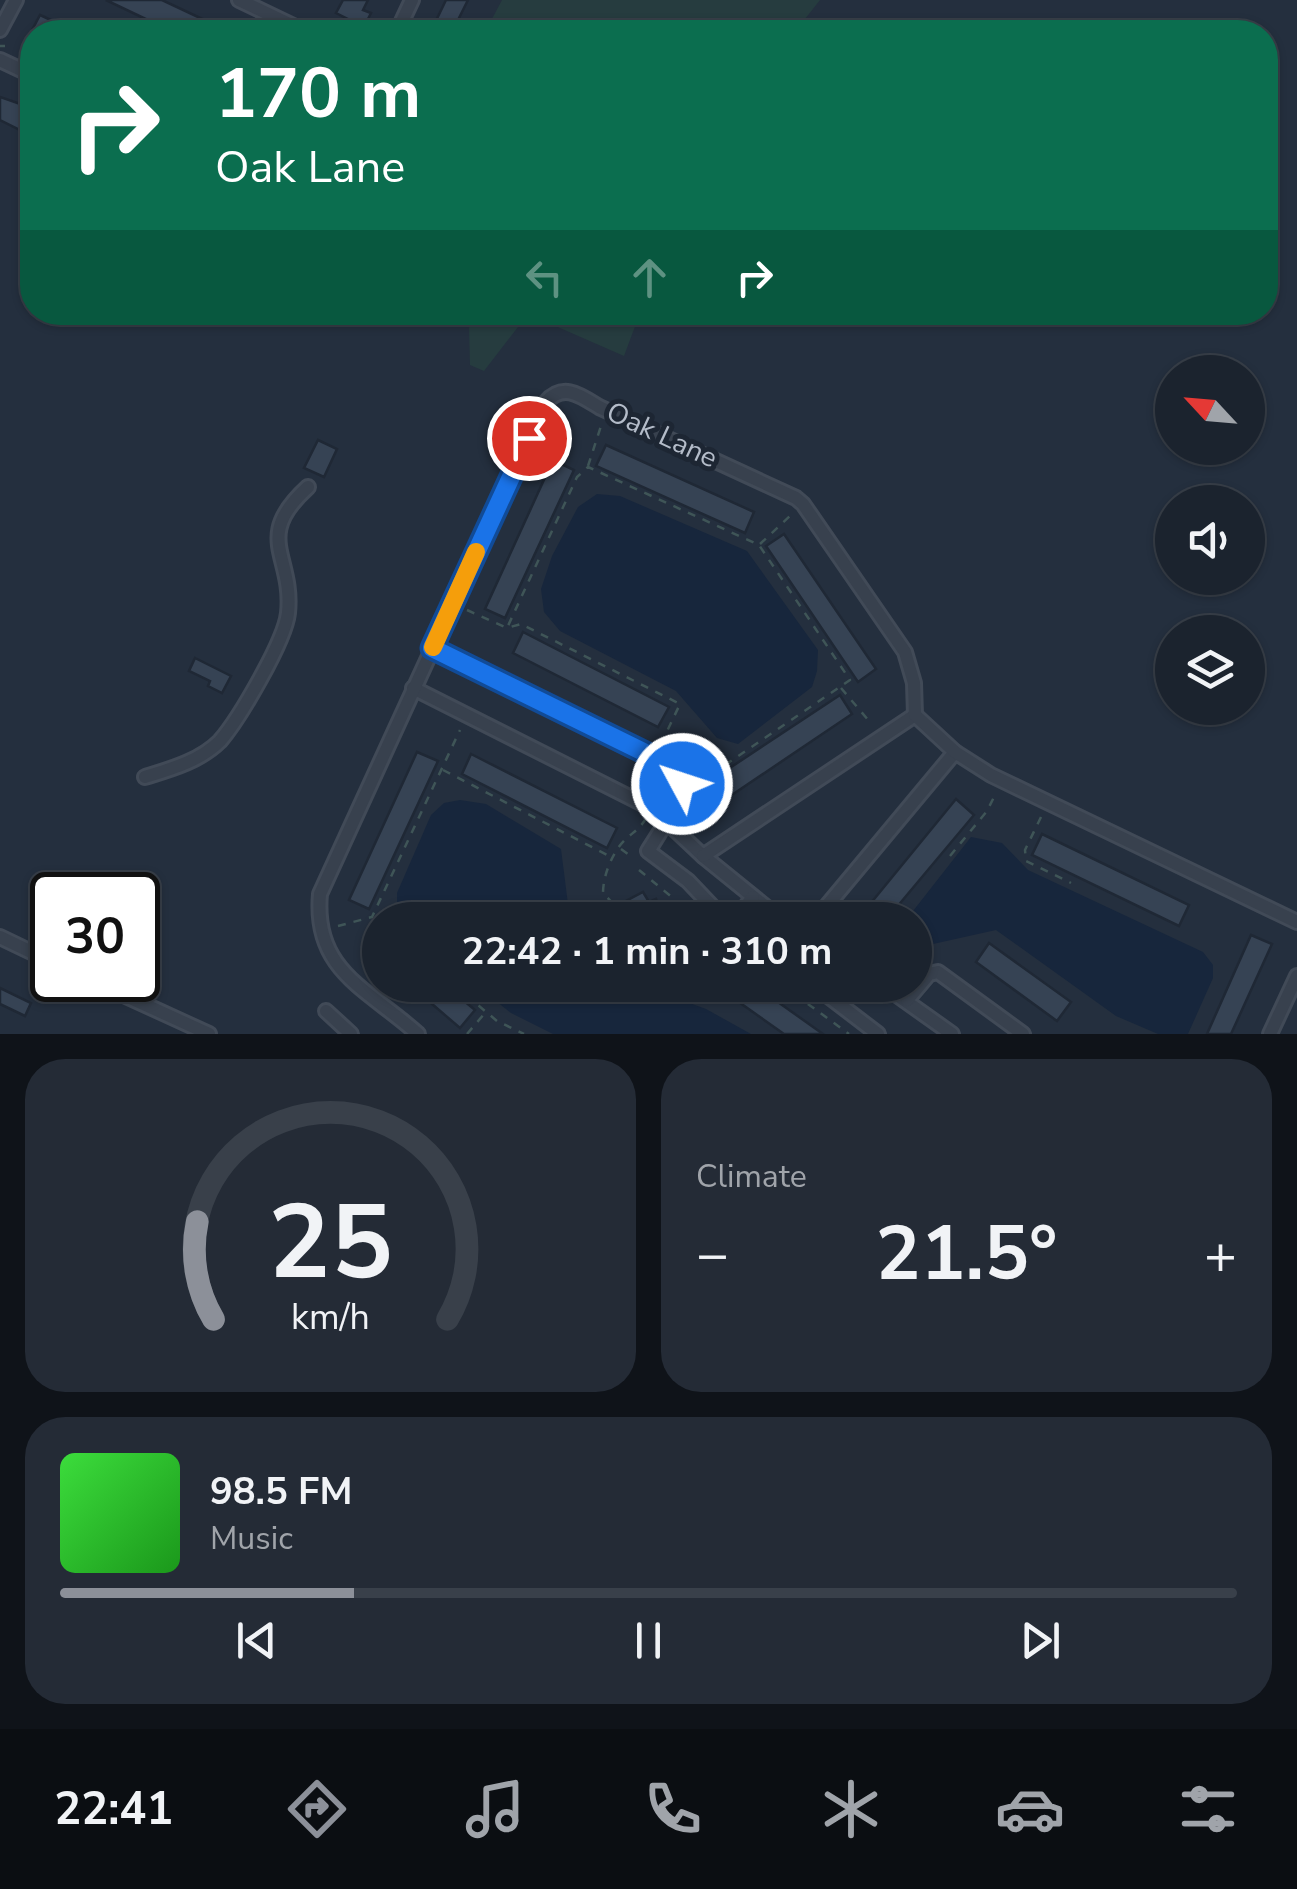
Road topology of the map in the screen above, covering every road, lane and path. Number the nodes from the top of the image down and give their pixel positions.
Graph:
1 (16, 0) edge
2 (239, 0) edge
3 (281, 20) edge
4 (0, 30) edge
5 (601, 426) dead end
6 (588, 467) junction
7 (308, 487) dead end
8 (790, 516) dead end
9 (759, 546) junction
10 (467, 610) dead end
11 (507, 628) junction
12 (432, 648) junction
13 (840, 686) junction
14 (413, 688) junction
15 (915, 715) junction
16 (868, 721) dead end
17 (460, 730) dead end
18 (660, 744) dead end
19 (676, 752) dead end
20 (955, 752) junction
21 (441, 769) junction
22 (665, 773) dead end
23 (145, 777) dead end
24 (995, 795) dead end
25 (653, 802) dead end
26 (648, 814) dead end
27 (1041, 817) dead end
28 (667, 820) junction
29 (619, 847) junction
30 (703, 856) junction
31 (950, 856) dead end
32 (632, 857) dead end
33 (614, 858) junction
34 (639, 870) dead end
35 (1071, 883) dead end
36 (753, 897) junction
37 (379, 902) edge
38 (611, 902) edge
39 (675, 902) edge
40 (708, 902) edge
41 (749, 902) edge
42 (759, 902) edge
43 (830, 902) edge
44 (362, 919) edge
45 (1297, 922) edge
46 (338, 926) dead end
47 (0, 937) edge
48 (30, 951) edge
49 (932, 973) edge
50 (1297, 976) edge
51 (139, 1002) edge
52 (474, 1002) edge
53 (805, 1002) edge
54 (836, 1002) edge
55 (910, 1002) edge
56 (326, 1011) dead end
57 (486, 1012) junction
58 (408, 1031) edge
59 (209, 1034) edge
60 (352, 1034) edge
61 (467, 1034) edge
62 (524, 1034) edge
63 (849, 1034) edge
64 (878, 1034) edge
65 (952, 1034) edge
66 (1023, 1034) edge
67 (1270, 1034) edge

1 - 4 street
2 - 3 street
5 - 6 path
6 - 9 path
6 - 11 path
7 - 23 street
8 - 9 path
9 - 13 path
10 - 11 path
11 - 18 path
12 - 14 street, Oak Lane
12 - 15 street, Oak Lane
12 - 28 street
13 - 16 path
13 - 19 path
14 - 28 street
14 - 58 street, Oak Lane
15 - 20 street
15 - 30 street
17 - 21 path
20 - 43 street
20 - 45 street
21 - 33 path
21 - 37 path
22 - 25 path
24 - 31 path
26 - 29 path
27 - 35 path
28 - 30 street
28 - 40 street
29 - 32 path
29 - 33 path
30 - 36 street
33 - 38 path
34 - 39 path
36 - 41 street
36 - 42 street
44 - 46 path
47 - 48 street
49 - 66 street
50 - 67 street
51 - 59 street
52 - 57 path
53 - 63 path
54 - 64 street
55 - 65 street
56 - 60 street
57 - 61 path
57 - 62 path

